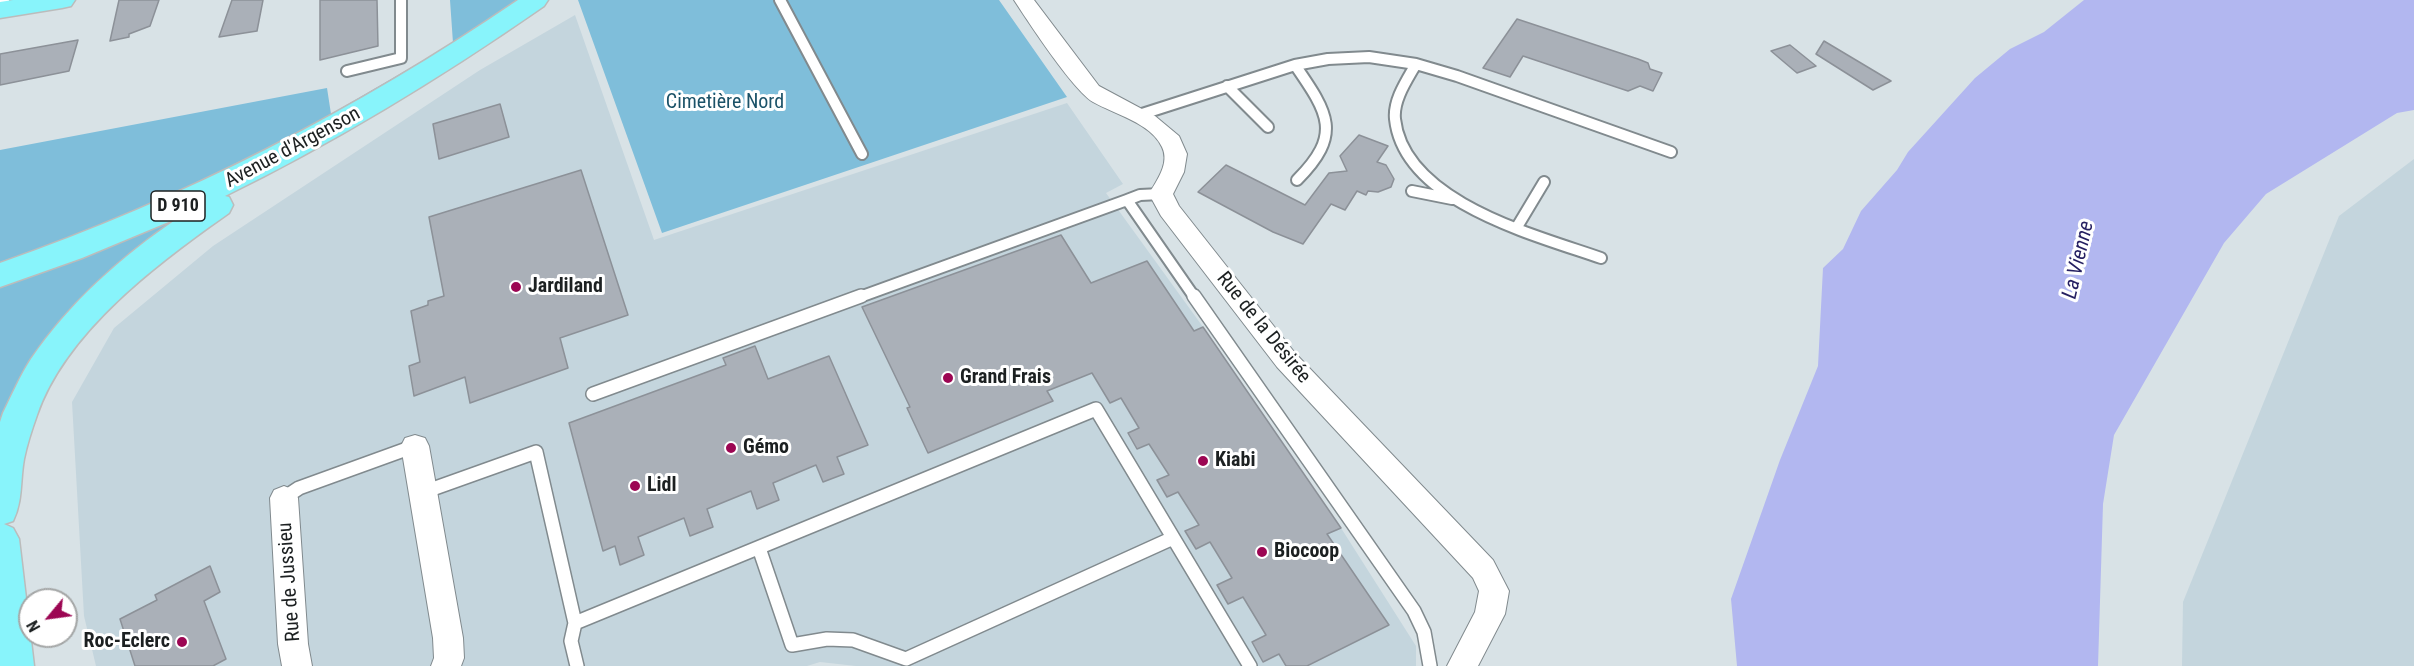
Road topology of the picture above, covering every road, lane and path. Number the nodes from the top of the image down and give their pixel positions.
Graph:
1 (39, 0) edge
2 (62, 0) edge
3 (401, 0) edge
4 (535, 0) edge
5 (780, 0) edge
6 (1024, 0) edge
7 (1, 2) edge
8 (0, 10) edge
9 (1416, 64) junction
10 (1295, 65) junction
11 (347, 71) dead end
12 (1227, 86) junction
13 (1139, 116) junction
14 (347, 120) junction
15 (1268, 127) dead end
16 (1671, 152) dead end
17 (862, 154) dead end
18 (1297, 180) dead end
19 (1544, 182) dead end
20 (1412, 191) dead end
21 (1161, 194) junction
22 (1454, 199) junction
23 (1127, 201) junction
24 (1517, 227) junction
25 (1601, 258) dead end
26 (0, 275) edge
27 (594, 394) dead end
28 (415, 446) joint
29 (424, 492) junction
30 (284, 498) joint
31 (0, 510) edge
32 (1173, 538) junction
33 (0, 539) edge
34 (759, 548) junction
35 (575, 623) junction
36 (14, 666) edge
37 (297, 666) edge
38 (446, 666) edge
39 (577, 666) edge
40 (1250, 666) edge
41 (1430, 666) edge
42 (1462, 666) edge

1 - 7 main road
2 - 8 main road
3 - 11 lane
4 - 14 main road, Avenue d'Argenson / D 910
5 - 17 lane
6 - 13 street
9 - 10 lane
9 - 16 lane
9 - 22 lane
10 - 12 lane
10 - 18 lane
12 - 13 lane
12 - 15 lane
13 - 21 street
14 - 26 main road, Avenue d'Argenson / D 910
14 - 31 main road
19 - 24 lane
20 - 22 lane
21 - 23 lane
21 - 42 street, Rue de la Désirée
22 - 24 lane
23 - 27 lane
23 - 41 lane
24 - 25 lane
28 - 29 street
28 - 30 lane
29 - 35 lane
29 - 38 street
30 - 37 street, Rue de Jussieu
32 - 34 lane
32 - 34 lane
32 - 40 lane
33 - 36 main road
34 - 35 lane
35 - 39 lane

